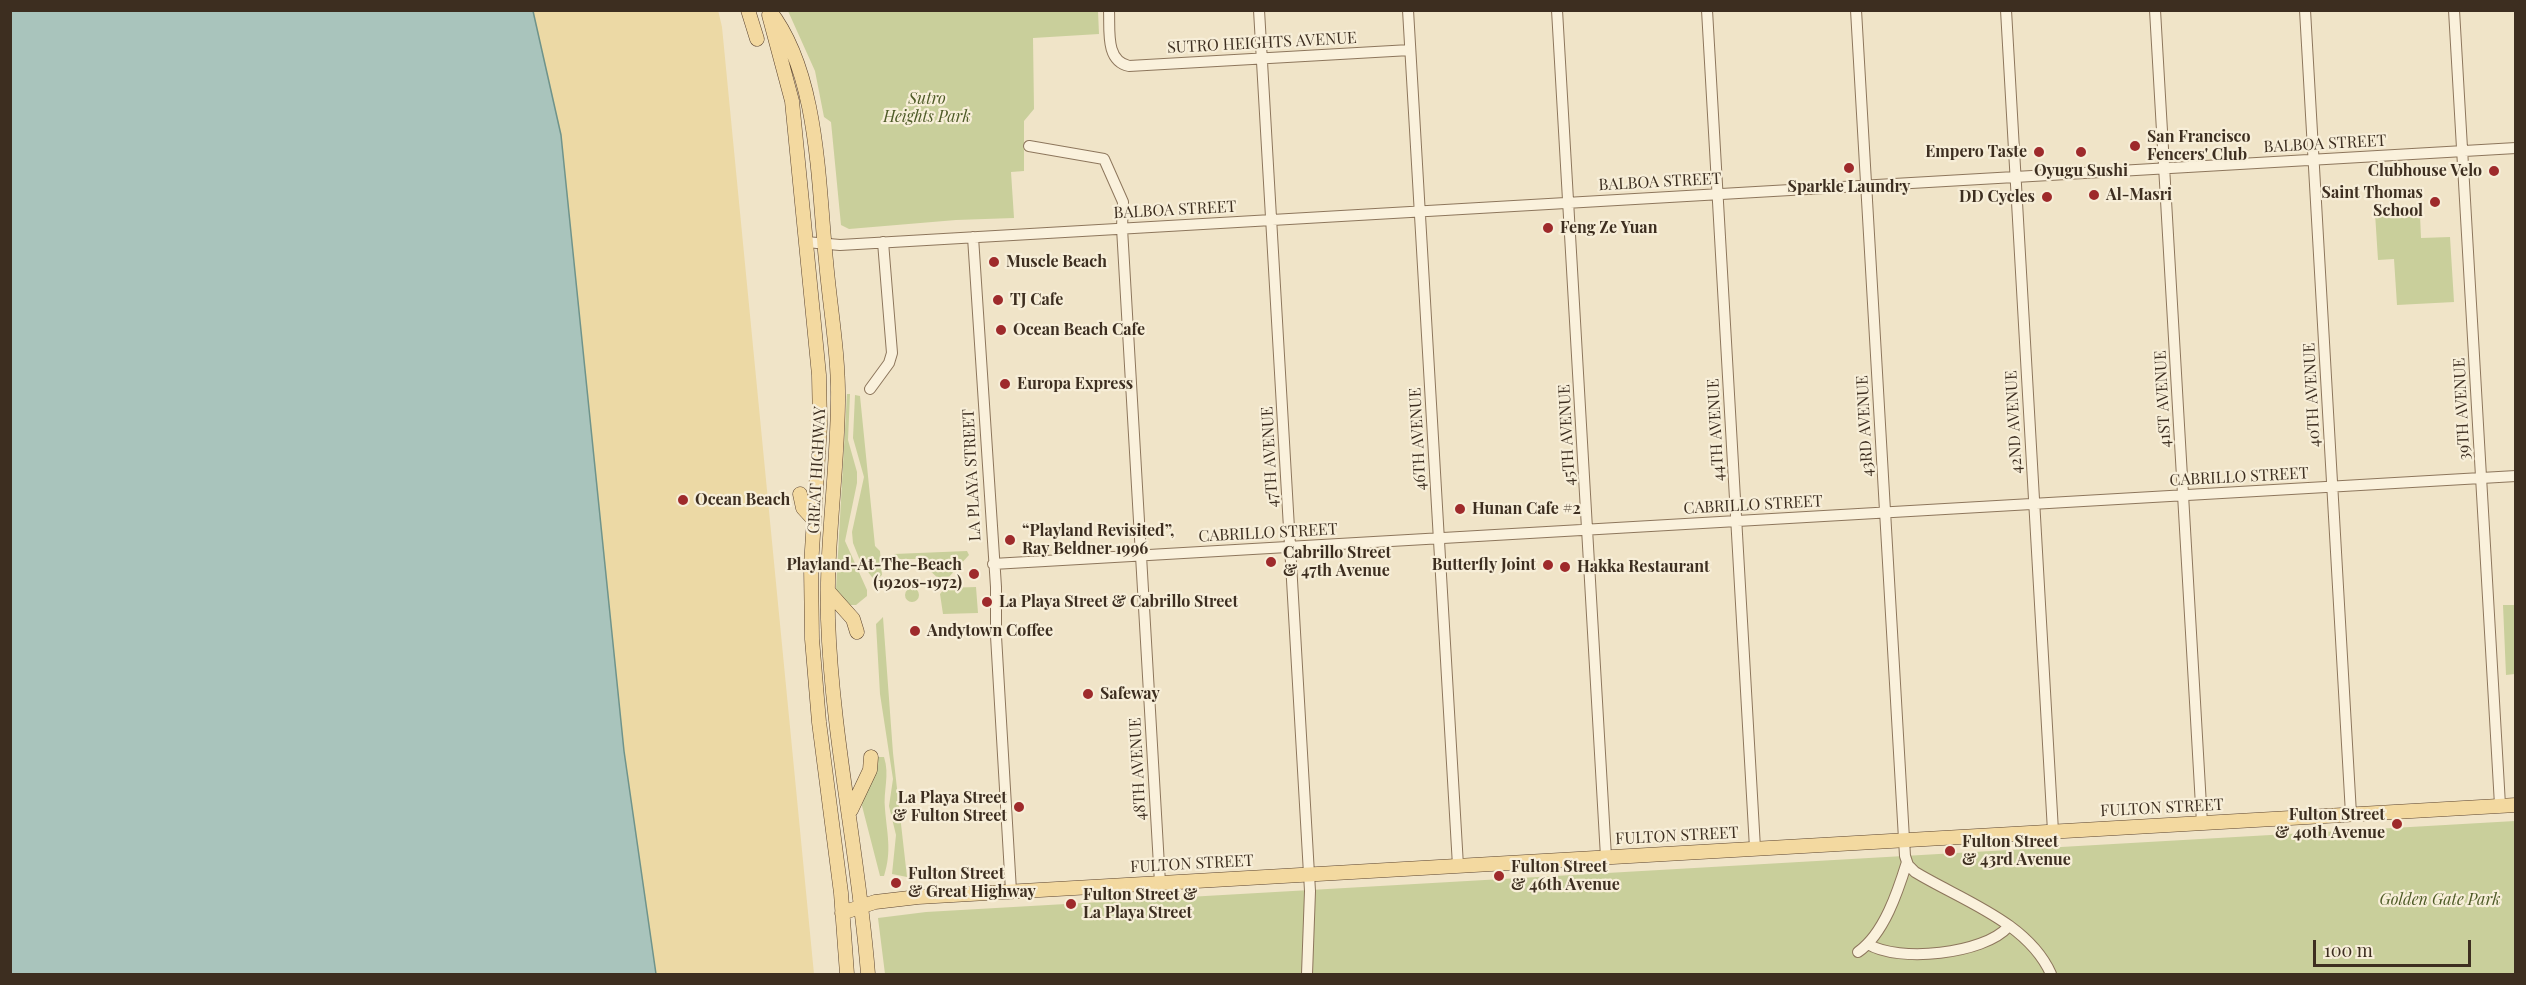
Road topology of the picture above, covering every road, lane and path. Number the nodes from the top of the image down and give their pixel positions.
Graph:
1 (748, 10) edge
2 (768, 10) edge
3 (1109, 10) edge
4 (1259, 10) edge
5 (1408, 10) edge
6 (1557, 10) edge
7 (1707, 10) edge
8 (1856, 10) edge
9 (2006, 10) edge
10 (2155, 10) edge
11 (2305, 10) edge
12 (2454, 10) edge
13 (756, 39) dead end
14 (1410, 50) junction
15 (1262, 58) junction
16 (1029, 146) dead end
17 (2516, 148) edge
18 (2462, 151) junction
19 (2313, 160) junction
20 (2164, 168) junction
21 (2015, 177) junction
22 (1866, 186) junction
23 (1718, 194) junction
24 (1569, 203) junction
25 (1420, 211) junction
26 (1271, 220) junction
27 (1122, 228) junction
28 (973, 237) junction
29 (806, 242) junction
30 (824, 242) junction
31 (883, 242) junction
32 (870, 389) dead end
33 (2516, 476) edge
34 (2481, 478) junction
35 (2332, 487) junction
36 (800, 494) dead end
37 (2183, 495) junction
38 (2034, 504) junction
39 (1885, 513) junction
40 (814, 520) junction
41 (1736, 521) junction
42 (1587, 530) junction
43 (1439, 538) junction
44 (1290, 547) junction
45 (1141, 555) junction
46 (993, 564) junction
47 (828, 591) junction
48 (857, 632) dead end
49 (871, 757) dead end
50 (2516, 805) edge
51 (2500, 806) junction
52 (850, 812) junction
53 (2351, 814) junction
54 (2202, 823) junction
55 (2053, 831) junction
56 (1904, 840) junction
57 (1755, 848) junction
58 (1606, 857) junction
59 (1907, 862) junction
60 (1458, 866) junction
61 (1309, 874) junction
62 (1160, 883) junction
63 (1011, 891) junction
64 (862, 906) junction
65 (842, 913) junction
66 (2008, 927) junction
67 (1868, 944) junction
68 (1858, 952) dead end
69 (847, 975) edge
70 (868, 975) edge
71 (1307, 975) edge
72 (2051, 975) edge

1 - 13 main road
2 - 29 main road, GREAT HIGHWAY
2 - 30 main road, GREAT HIGHWAY
3 - 15 street, SUTRO HEIGHTS AVENUE
4 - 15 street, 47TH AVENUE
5 - 14 street, 46TH AVENUE
6 - 24 street, 45TH AVENUE
7 - 23 street, 44TH AVENUE
8 - 22 street, 43RD AVENUE
9 - 21 street, 42ND AVENUE
10 - 20 street, 41ST AVENUE
11 - 19 street, 40TH AVENUE
12 - 18 street, 39TH AVENUE
14 - 15 street, SUTRO HEIGHTS AVENUE
14 - 25 street, 46TH AVENUE
15 - 26 street, 47TH AVENUE
16 - 27 street, 48TH AVENUE
17 - 18 street, BALBOA STREET
18 - 19 street, BALBOA STREET
18 - 34 street, 39TH AVENUE
19 - 20 street, BALBOA STREET
19 - 35 street, 40TH AVENUE
20 - 21 street, BALBOA STREET
20 - 37 street, 41ST AVENUE
21 - 22 street, BALBOA STREET
21 - 38 street, 42ND AVENUE
22 - 23 street, BALBOA STREET
22 - 39 street, 43RD AVENUE
23 - 24 street, BALBOA STREET
23 - 41 street, 44TH AVENUE
24 - 25 street, BALBOA STREET
24 - 42 street, 45TH AVENUE
25 - 26 street, BALBOA STREET
25 - 43 street, 46TH AVENUE
26 - 27 street, BALBOA STREET
26 - 44 street, 47TH AVENUE
27 - 28 street, BALBOA STREET
27 - 45 street, 48TH AVENUE
28 - 31 street, BALBOA STREET
28 - 46 street, LA PLAYA STREET
29 - 30 street, BALBOA STREET
29 - 40 main road, GREAT HIGHWAY
30 - 31 street, BALBOA STREET
30 - 47 main road, GREAT HIGHWAY
31 - 32 street
33 - 34 street, CABRILLO STREET
34 - 35 street, CABRILLO STREET
34 - 51 street, 39TH AVENUE
35 - 37 street, CABRILLO STREET
35 - 53 street, 40TH AVENUE
36 - 40 main road
37 - 38 street, CABRILLO STREET
37 - 54 street, 41ST AVENUE
38 - 39 street, CABRILLO STREET
38 - 55 street, 42ND AVENUE
39 - 41 street, CABRILLO STREET
39 - 56 street, 43RD AVENUE
40 - 65 main road, GREAT HIGHWAY
41 - 42 street, CABRILLO STREET
41 - 57 street, 44TH AVENUE
42 - 43 street, CABRILLO STREET
42 - 58 street, 45TH AVENUE
43 - 44 street, CABRILLO STREET
43 - 60 street, 46TH AVENUE
44 - 45 street, CABRILLO STREET
44 - 61 street, 47TH AVENUE
45 - 46 street, CABRILLO STREET
45 - 62 street, 48TH AVENUE
46 - 63 street, LA PLAYA STREET
47 - 48 main road
47 - 52 main road, GREAT HIGHWAY
49 - 52 main road
50 - 51 main road, FULTON STREET
51 - 53 main road, FULTON STREET
52 - 64 main road, GREAT HIGHWAY
53 - 54 main road, FULTON STREET
54 - 55 main road, FULTON STREET
55 - 56 main road, FULTON STREET
56 - 57 main road, FULTON STREET
56 - 59 street, 43RD AVENUE
57 - 58 main road, FULTON STREET
58 - 60 main road, FULTON STREET
59 - 66 street
59 - 67 street
60 - 61 main road, FULTON STREET
61 - 62 main road, FULTON STREET
61 - 71 street, 47TH AVENUE
62 - 63 main road, FULTON STREET
63 - 64 main road, FULTON STREET
64 - 65 main road, FULTON STREET
64 - 70 main road, GREAT HIGHWAY
65 - 69 main road, GREAT HIGHWAY
66 - 67 street
66 - 72 street
67 - 68 street

